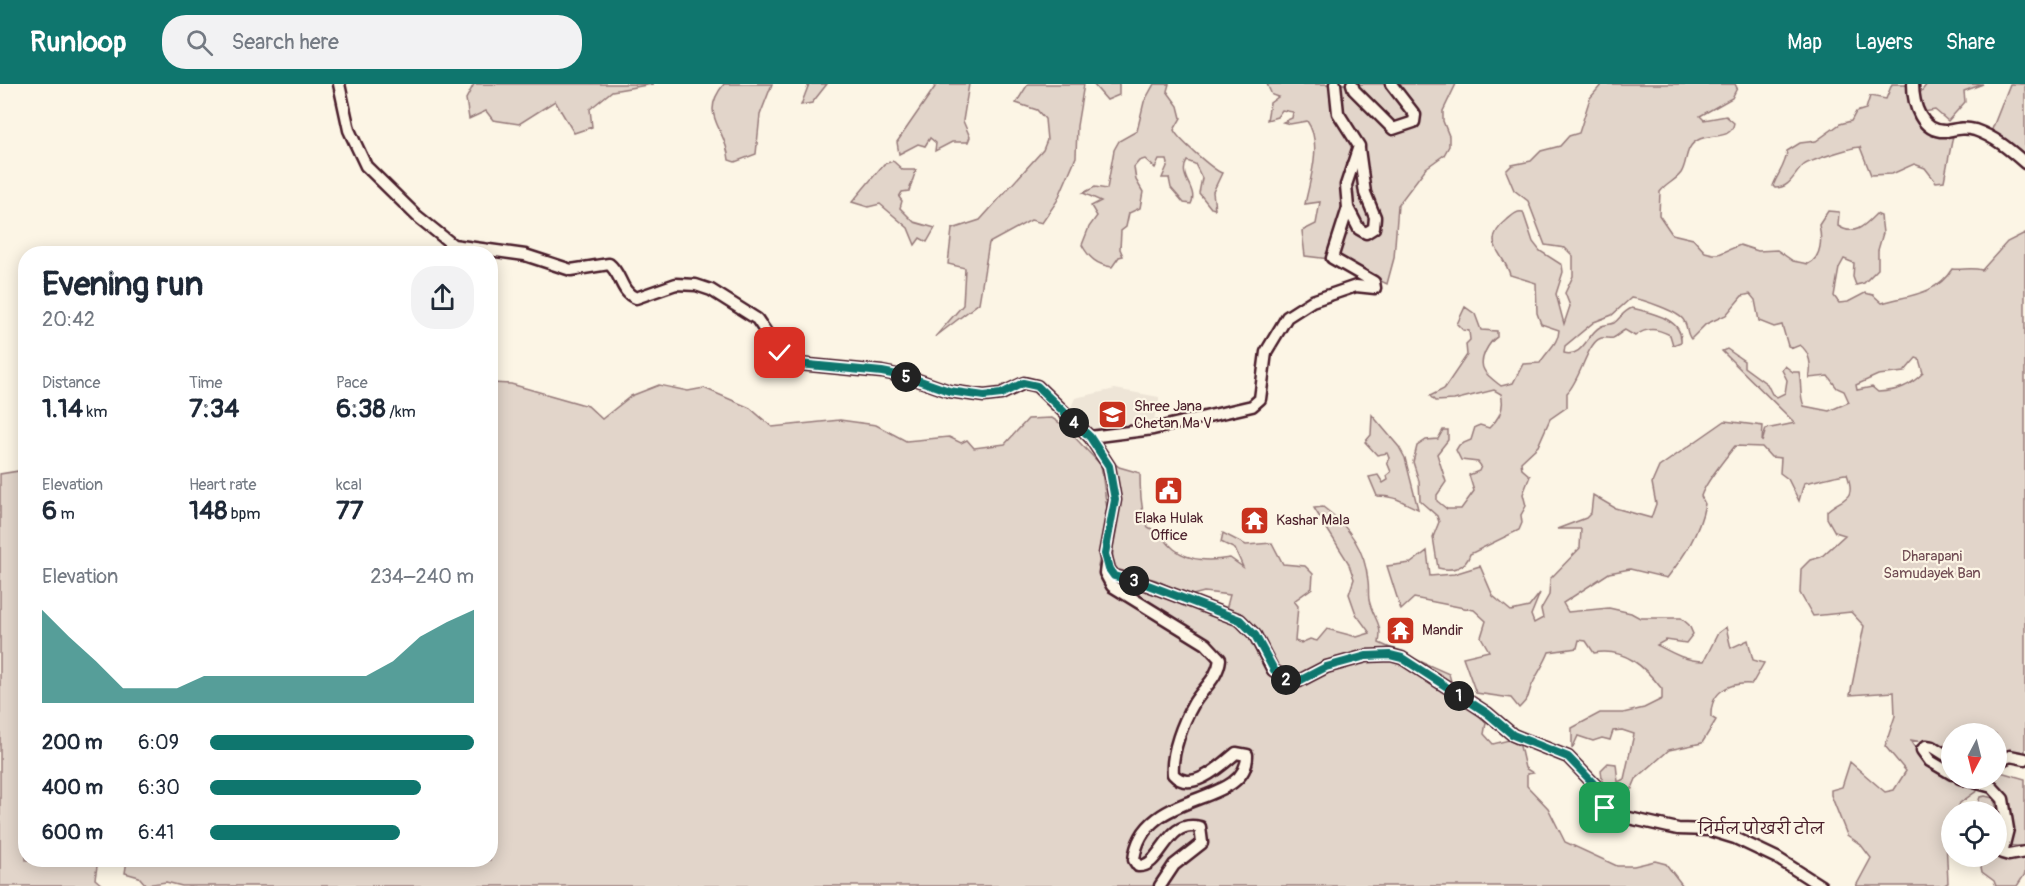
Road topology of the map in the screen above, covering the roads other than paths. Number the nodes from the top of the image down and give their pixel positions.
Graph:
1 (339, 84) edge
2 (1335, 84) edge
3 (1352, 84) edge
4 (1391, 84) edge
5 (1913, 84) edge
6 (1359, 146) junction
7 (2025, 163) edge
8 (1348, 208) junction
9 (460, 246) edge
10 (498, 251) edge
11 (1090, 437) junction
12 (1106, 562) junction
13 (1941, 752) edge
14 (2007, 758) edge
15 (2025, 759) edge
16 (1941, 767) edge
17 (1994, 789) edge
18 (2025, 852) edge
19 (1160, 886) edge
20 (1821, 886) edge

1 - 9 main road
2 - 6 main road
3 - 4 main road
5 - 7 main road
6 - 8 main road
6 - 8 main road
8 - 11 main road
10 - 11 main road
11 - 12 main road
12 - 19 main road
12 - 20 main road
13 - 16 main road
14 - 15 main road
17 - 18 main road

